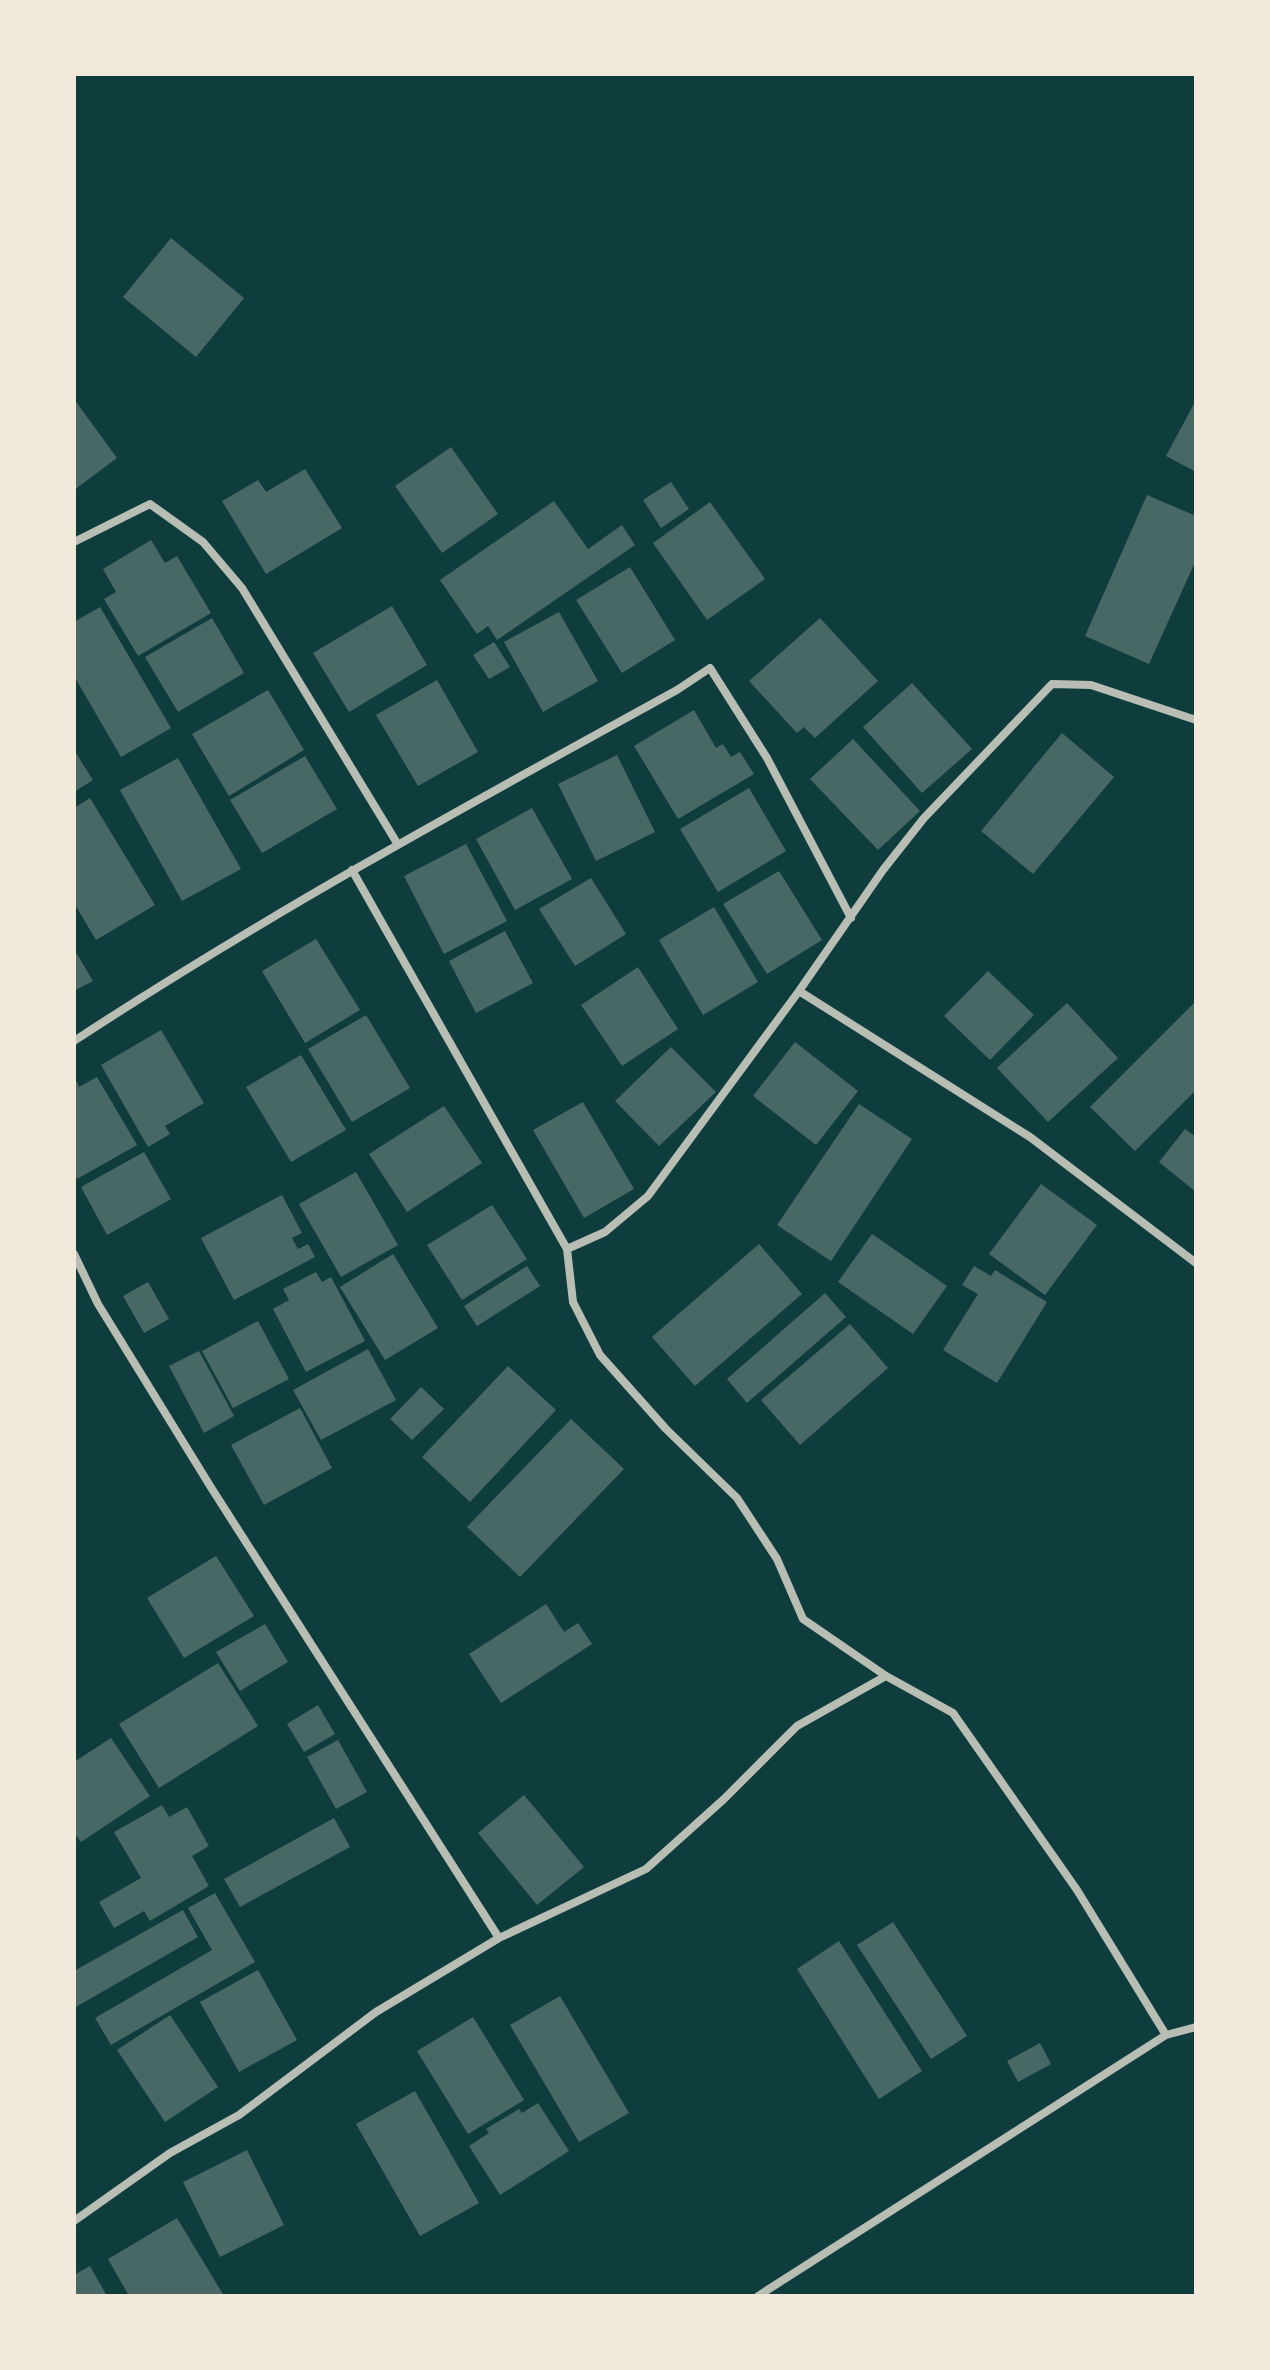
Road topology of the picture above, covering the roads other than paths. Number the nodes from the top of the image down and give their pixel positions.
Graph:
1 (74, 542) edge
2 (1196, 720) edge
3 (397, 843) junction
4 (352, 870) junction
5 (851, 918) junction
6 (799, 991) junction
7 (74, 1041) edge
8 (567, 1249) junction
9 (74, 1254) edge
10 (1196, 1263) edge
11 (886, 1676) junction
12 (499, 1938) junction
13 (1196, 2027) edge
14 (1166, 2035) junction
15 (74, 2221) edge
16 (758, 2296) edge

1 - 3 street
2 - 5 street
3 - 4 street
3 - 5 street
4 - 7 street
4 - 8 street
5 - 6 street
6 - 8 street
6 - 10 street
8 - 11 street
9 - 12 street
11 - 12 street
11 - 14 street
12 - 15 street
13 - 14 street
14 - 16 street

